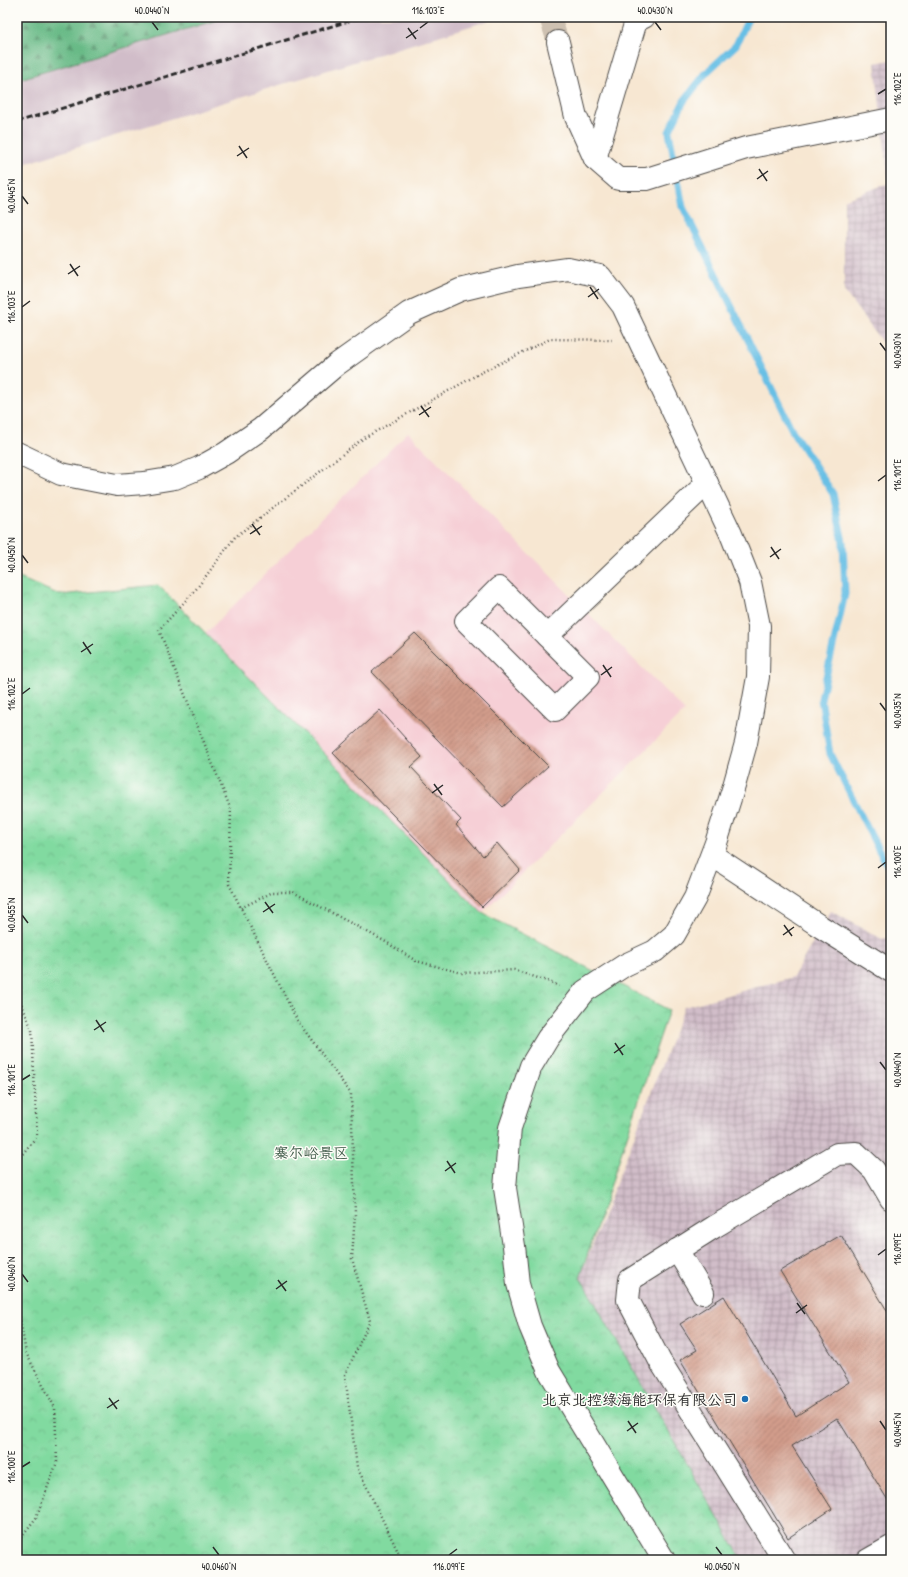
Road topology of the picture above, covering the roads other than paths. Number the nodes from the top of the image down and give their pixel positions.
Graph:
1 (644, 17) edge
2 (558, 42) tunnel mouth
3 (891, 119) edge
4 (595, 159) junction
5 (17, 453) edge
6 (707, 483) junction
7 (547, 636) junction
8 (712, 855) junction
9 (891, 971) edge
10 (891, 1199) edge
11 (677, 1250) junction
12 (703, 1293) dead end
13 (891, 1547) edge
14 (664, 1560) edge
15 (784, 1560) edge
16 (868, 1560) edge

1 - 4 street
2 - 4 street
3 - 4 street
5 - 6 street
6 - 7 street
6 - 8 street
7 - 7 street
8 - 9 street
8 - 14 street
10 - 11 street
11 - 12 street
11 - 15 street
13 - 16 street

